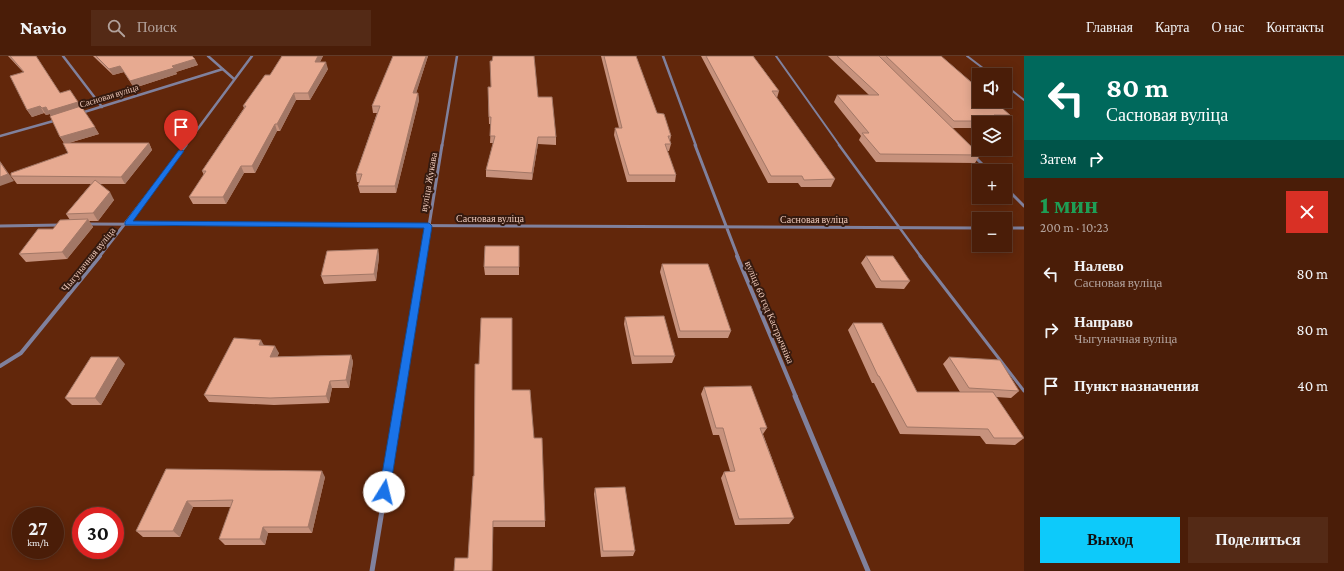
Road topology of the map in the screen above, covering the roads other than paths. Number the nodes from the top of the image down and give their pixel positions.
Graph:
1 (62, 56) edge
2 (208, 56) edge
3 (252, 56) edge
4 (458, 56) edge
5 (663, 56) edge
6 (776, 56) edge
7 (967, 56) edge
8 (983, 68) edge
9 (223, 69) junction
10 (234, 79) junction
11 (1012, 91) edge
12 (1024, 100) edge
13 (102, 107) junction
14 (80, 113) edge
15 (58, 119) edge
16 (0, 136) edge
17 (973, 156) edge
18 (982, 164) edge
19 (1012, 194) edge
20 (1024, 206) edge
21 (127, 223) junction
22 (80, 224) edge
23 (64, 225) edge
24 (0, 226) edge
25 (429, 226) junction
26 (725, 226) junction
27 (898, 227) junction
28 (972, 228) edge
29 (1012, 228) edge
30 (1024, 228) edge
31 (0, 366) edge
32 (1024, 391) edge
33 (372, 571) edge
34 (868, 571) edge

1 - 13 street
2 - 9 street
3 - 10 street, Чыгуначная вуліца
4 - 25 street, вуліца Жукава
5 - 26 street, вуліца 60 год Кастрычніка
6 - 27 lane
7 - 8 lane
9 - 10 street
9 - 13 street, Сасновая вуліца
10 - 21 street, Чыгуначная вуліца
11 - 12 lane
13 - 14 street, Сасновая вуліца
15 - 16 street
17 - 18 street
19 - 20 street
21 - 22 street, Сасновая вуліца
21 - 25 street, Сасновая вуліца
21 - 31 street, Чыгуначная вуліца
23 - 24 street
25 - 26 street, Сасновая вуліца
25 - 33 street, вуліца Жукава
26 - 27 street, Сасновая вуліца
26 - 34 street, вуліца 60 год Кастрычніка
27 - 28 street, Сасновая вуліца
27 - 32 lane
29 - 30 street

